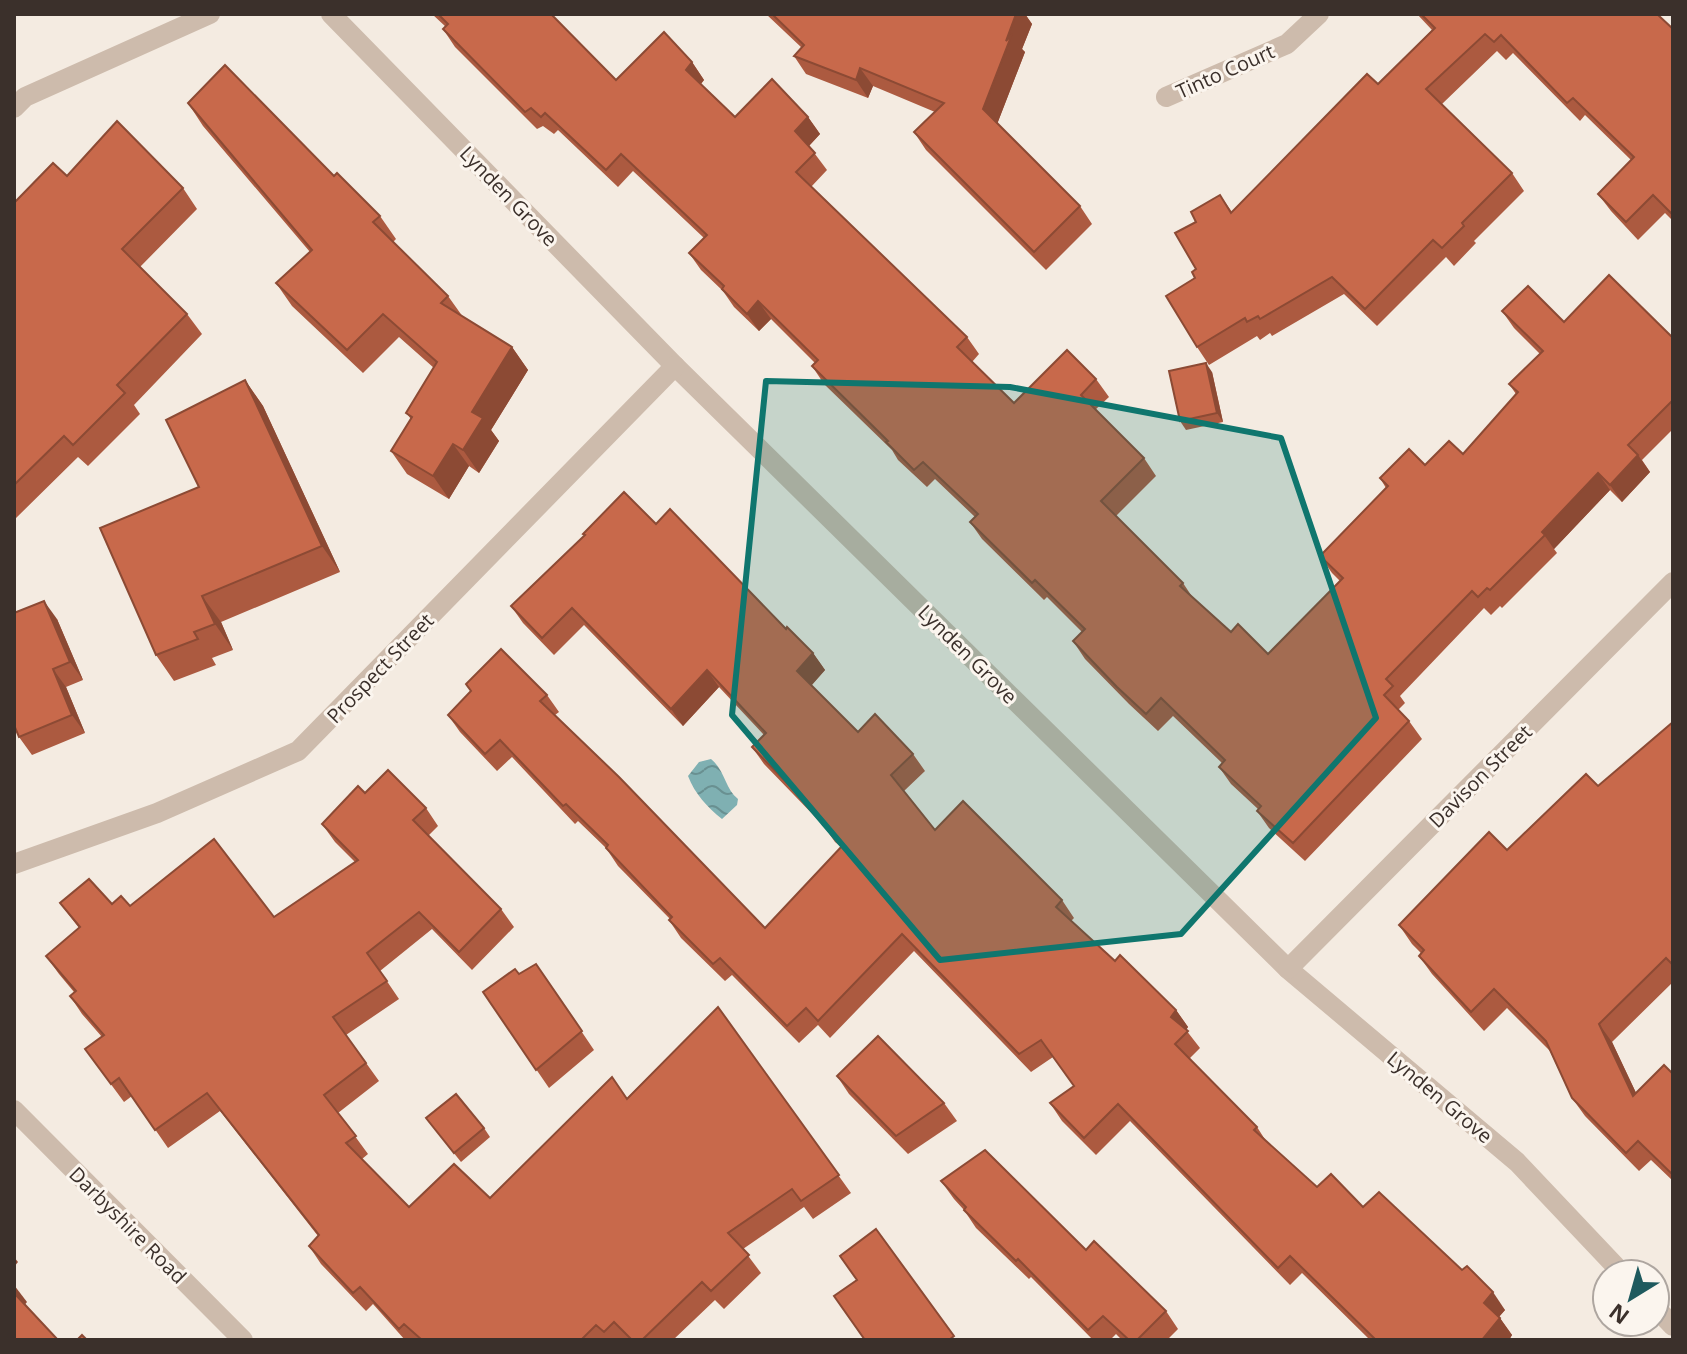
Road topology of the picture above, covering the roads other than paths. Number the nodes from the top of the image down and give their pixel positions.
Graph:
1 (210, 14) edge
2 (331, 14) edge
3 (1319, 14) edge
4 (1166, 97) dead end
5 (14, 108) edge
6 (675, 366) junction
7 (1673, 582) edge
8 (14, 864) edge
9 (1288, 969) junction
10 (14, 1110) edge
11 (1608, 1258) edge
12 (243, 1340) edge

1 - 5 street
2 - 6 street, Lynden Grove
3 - 4 street, Tinto Court
6 - 8 street, Prospect Street
6 - 9 street, Lynden Grove
7 - 9 street, Davison Street
9 - 11 street, Lynden Grove
10 - 12 street, Darbyshire Road

